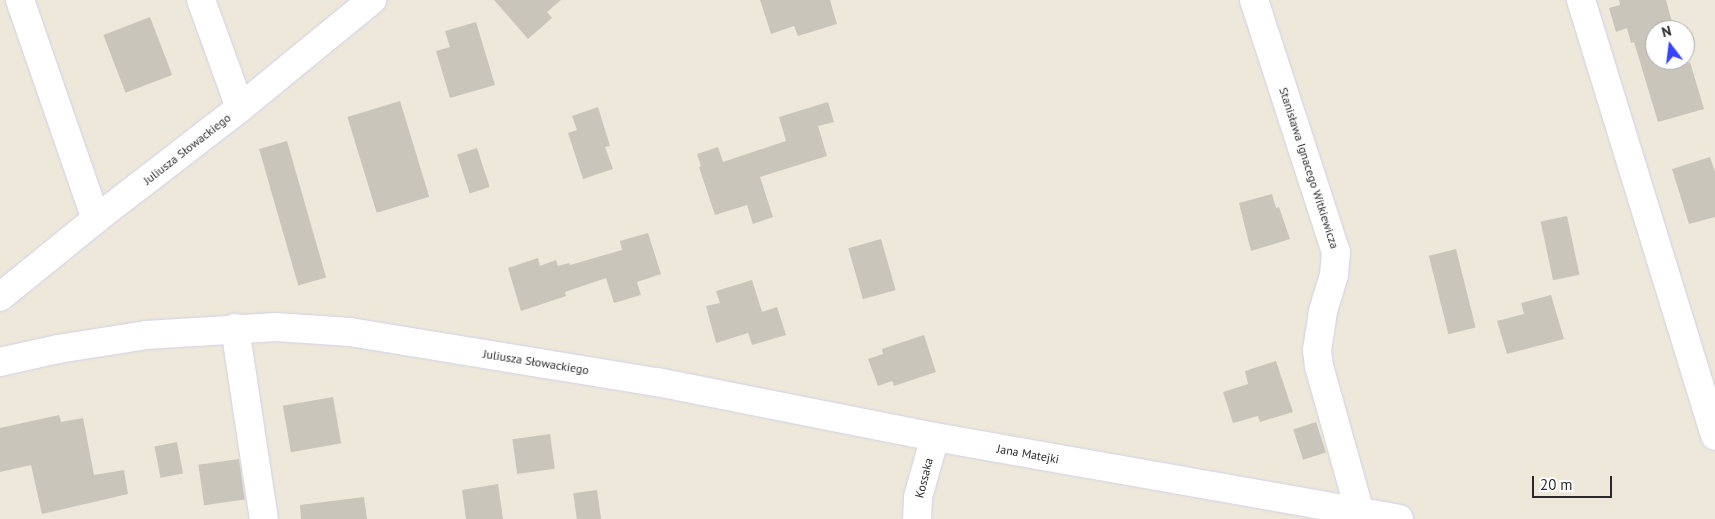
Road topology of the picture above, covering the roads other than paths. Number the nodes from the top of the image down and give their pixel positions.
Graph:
1 (20, 0) edge
2 (201, 0) edge
3 (372, 0) edge
4 (1254, 0) edge
5 (1581, 0) edge
6 (240, 108) junction
7 (96, 219) junction
8 (0, 297) edge
9 (235, 328) junction
10 (0, 362) edge
11 (658, 382) joint
12 (1715, 436) edge
13 (935, 438) junction
14 (1326, 513) edge
15 (1360, 513) junction
16 (264, 519) edge
17 (917, 519) edge
18 (1399, 519) edge

1 - 7 street
2 - 6 street
3 - 6 street, Juliusza Słowackiego
4 - 15 street, Stanisława Ignacego Witkiewicza
5 - 12 street
6 - 7 street, Juliusza Słowackiego
7 - 8 street, Juliusza Słowackiego
9 - 10 street, Juliusza Słowackiego
9 - 11 street, Juliusza Słowackiego
9 - 16 street
11 - 13 street, Jana Matejki
13 - 14 street, Jana Matejki
13 - 17 street, Kossaka
14 - 15 street, Jana Matejki
15 - 18 street, Jana Matejki

